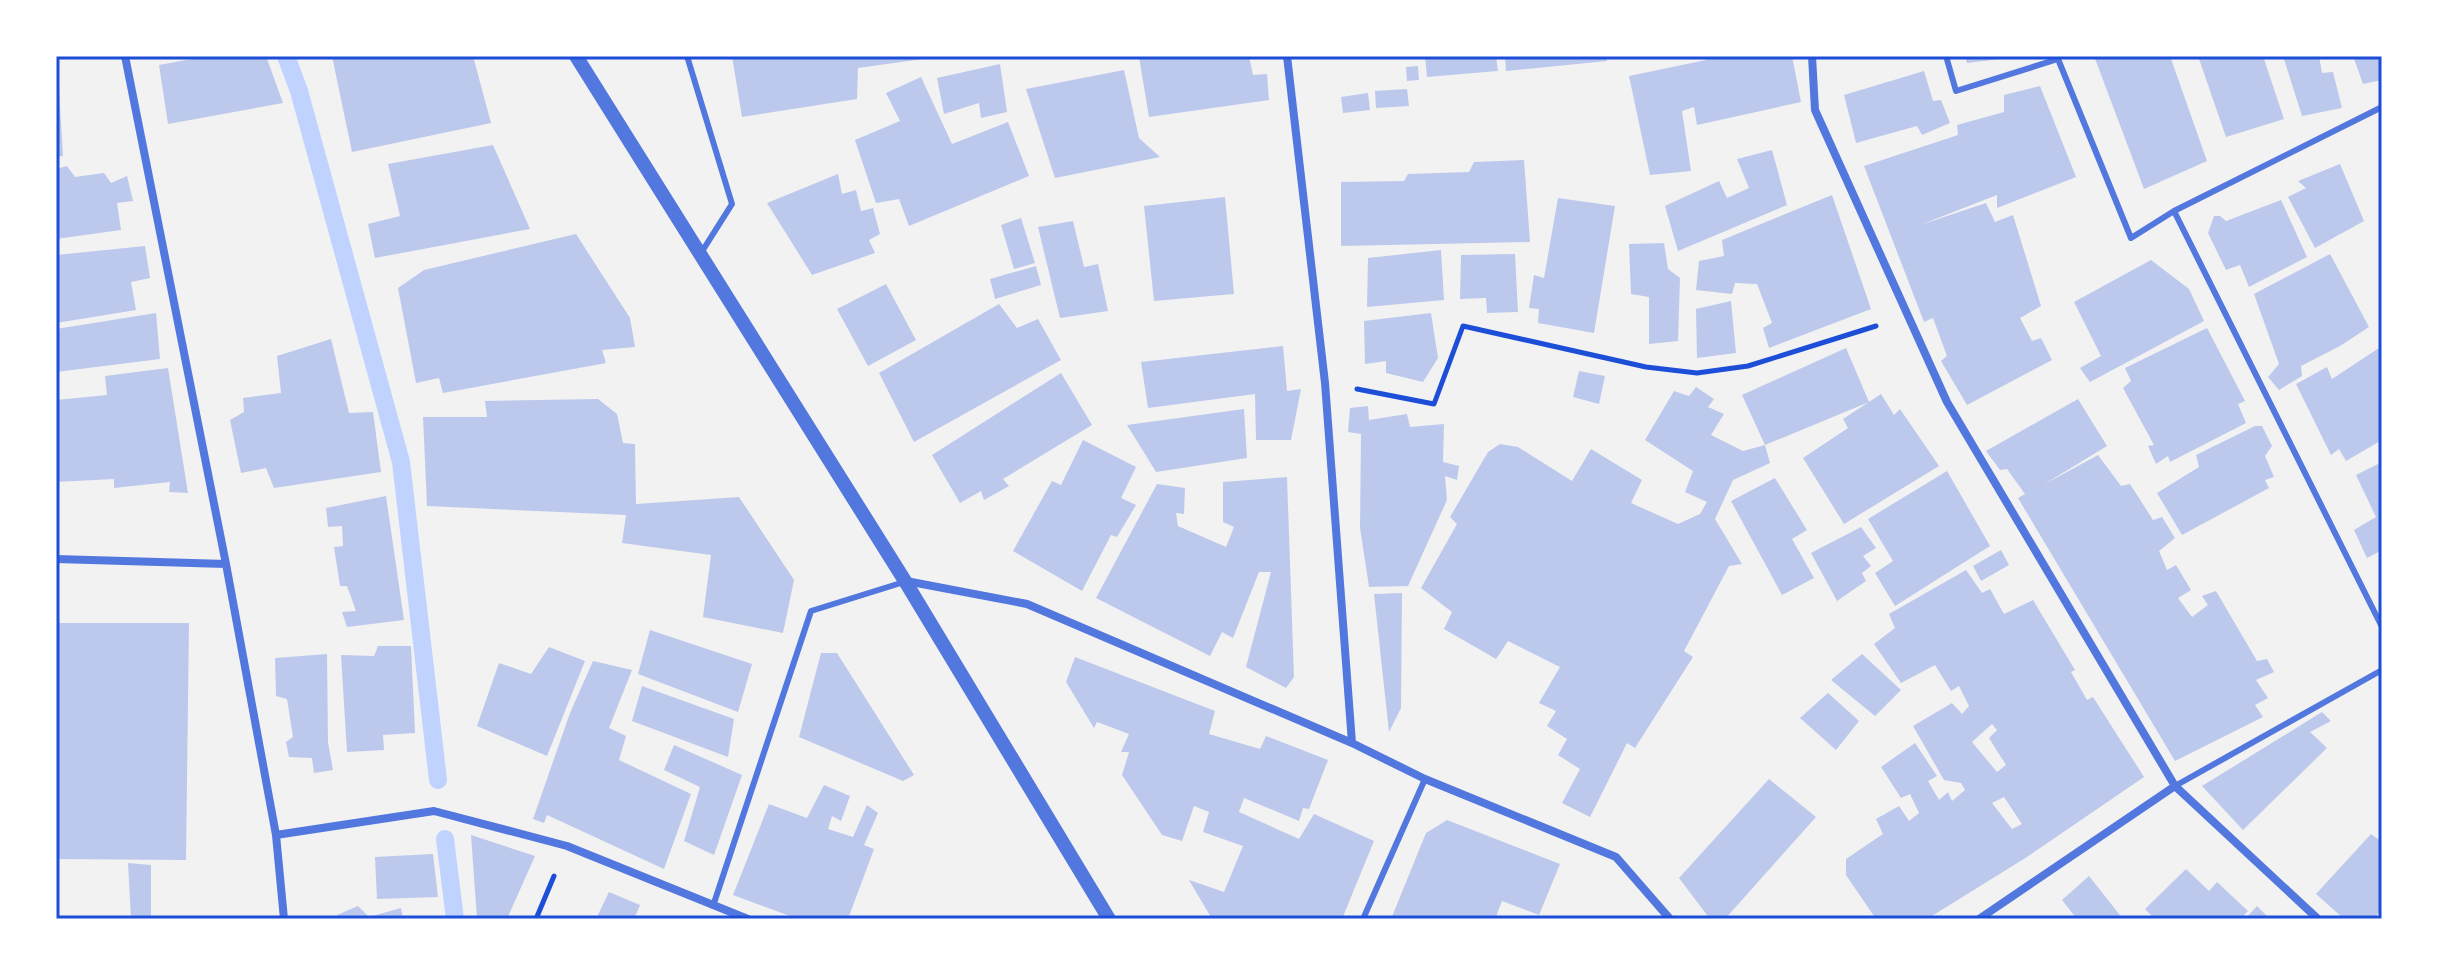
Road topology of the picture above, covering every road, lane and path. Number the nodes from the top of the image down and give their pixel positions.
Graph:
1 (125, 56) edge
2 (576, 56) edge
3 (687, 56) edge
4 (1287, 56) edge
5 (1812, 56) edge
6 (1946, 56) edge
7 (2382, 107) edge
8 (2174, 211) junction
9 (701, 253) junction
10 (1908, 316) junction
11 (1325, 383) junction
12 (56, 559) edge
13 (226, 564) junction
14 (905, 581) junction
15 (2382, 627) edge
16 (2382, 670) edge
17 (1352, 743) junction
18 (1425, 779) junction
19 (2175, 786) junction
20 (276, 835) junction
21 (567, 846) junction
22 (713, 906) junction
23 (284, 919) edge
24 (536, 919) edge
25 (748, 919) edge
26 (1109, 919) edge
27 (1363, 919) edge
28 (1670, 919) edge
29 (1979, 919) edge
30 (2318, 919) edge

1 - 13 street
2 - 9 street
3 - 9 lane
4 - 11 street
5 - 10 street
6 - 8 lane
7 - 8 lane
8 - 15 lane
9 - 14 street
10 - 11 path
10 - 19 street
11 - 17 street
12 - 13 street
13 - 20 street
14 - 17 street
14 - 22 lane
14 - 26 street
16 - 19 lane
17 - 18 street
18 - 27 lane
18 - 28 street
19 - 29 street
19 - 30 street
20 - 21 street
20 - 23 street
21 - 22 street
21 - 24 path
22 - 25 street

